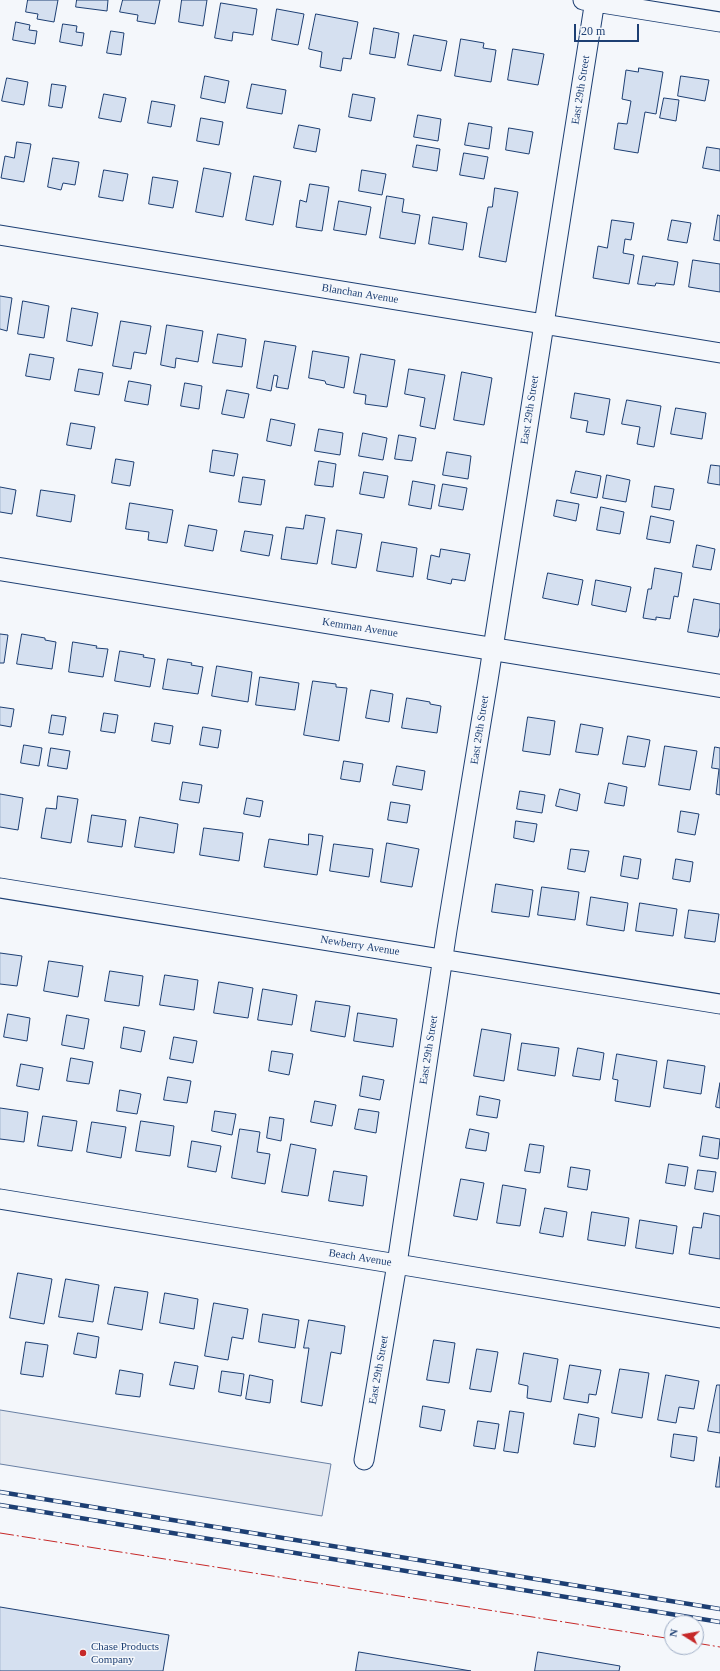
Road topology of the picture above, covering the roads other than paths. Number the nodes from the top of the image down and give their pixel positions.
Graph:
1 (591, 1) edge
2 (720, 22) edge
3 (0, 235) edge
4 (543, 324) junction
5 (720, 352) edge
6 (0, 569) edge
7 (493, 649) junction
8 (720, 686) edge
9 (0, 888) edge
10 (443, 959) junction
11 (720, 1004) edge
12 (0, 1199) edge
13 (397, 1264) junction
14 (720, 1318) edge
15 (364, 1460) dead end

1 - 2 street
1 - 4 street, East 29th Street
3 - 4 street, Blanchan Avenue
4 - 5 street, Blanchan Avenue
4 - 7 street, East 29th Street
6 - 7 street, Kemman Avenue
7 - 8 street, Kemman Avenue
7 - 10 street, East 29th Street
9 - 10 street, Newberry Avenue
10 - 11 street, Newberry Avenue
10 - 13 street, East 29th Street
12 - 13 street, Beach Avenue
13 - 14 street, Beach Avenue
13 - 15 street, East 29th Street

